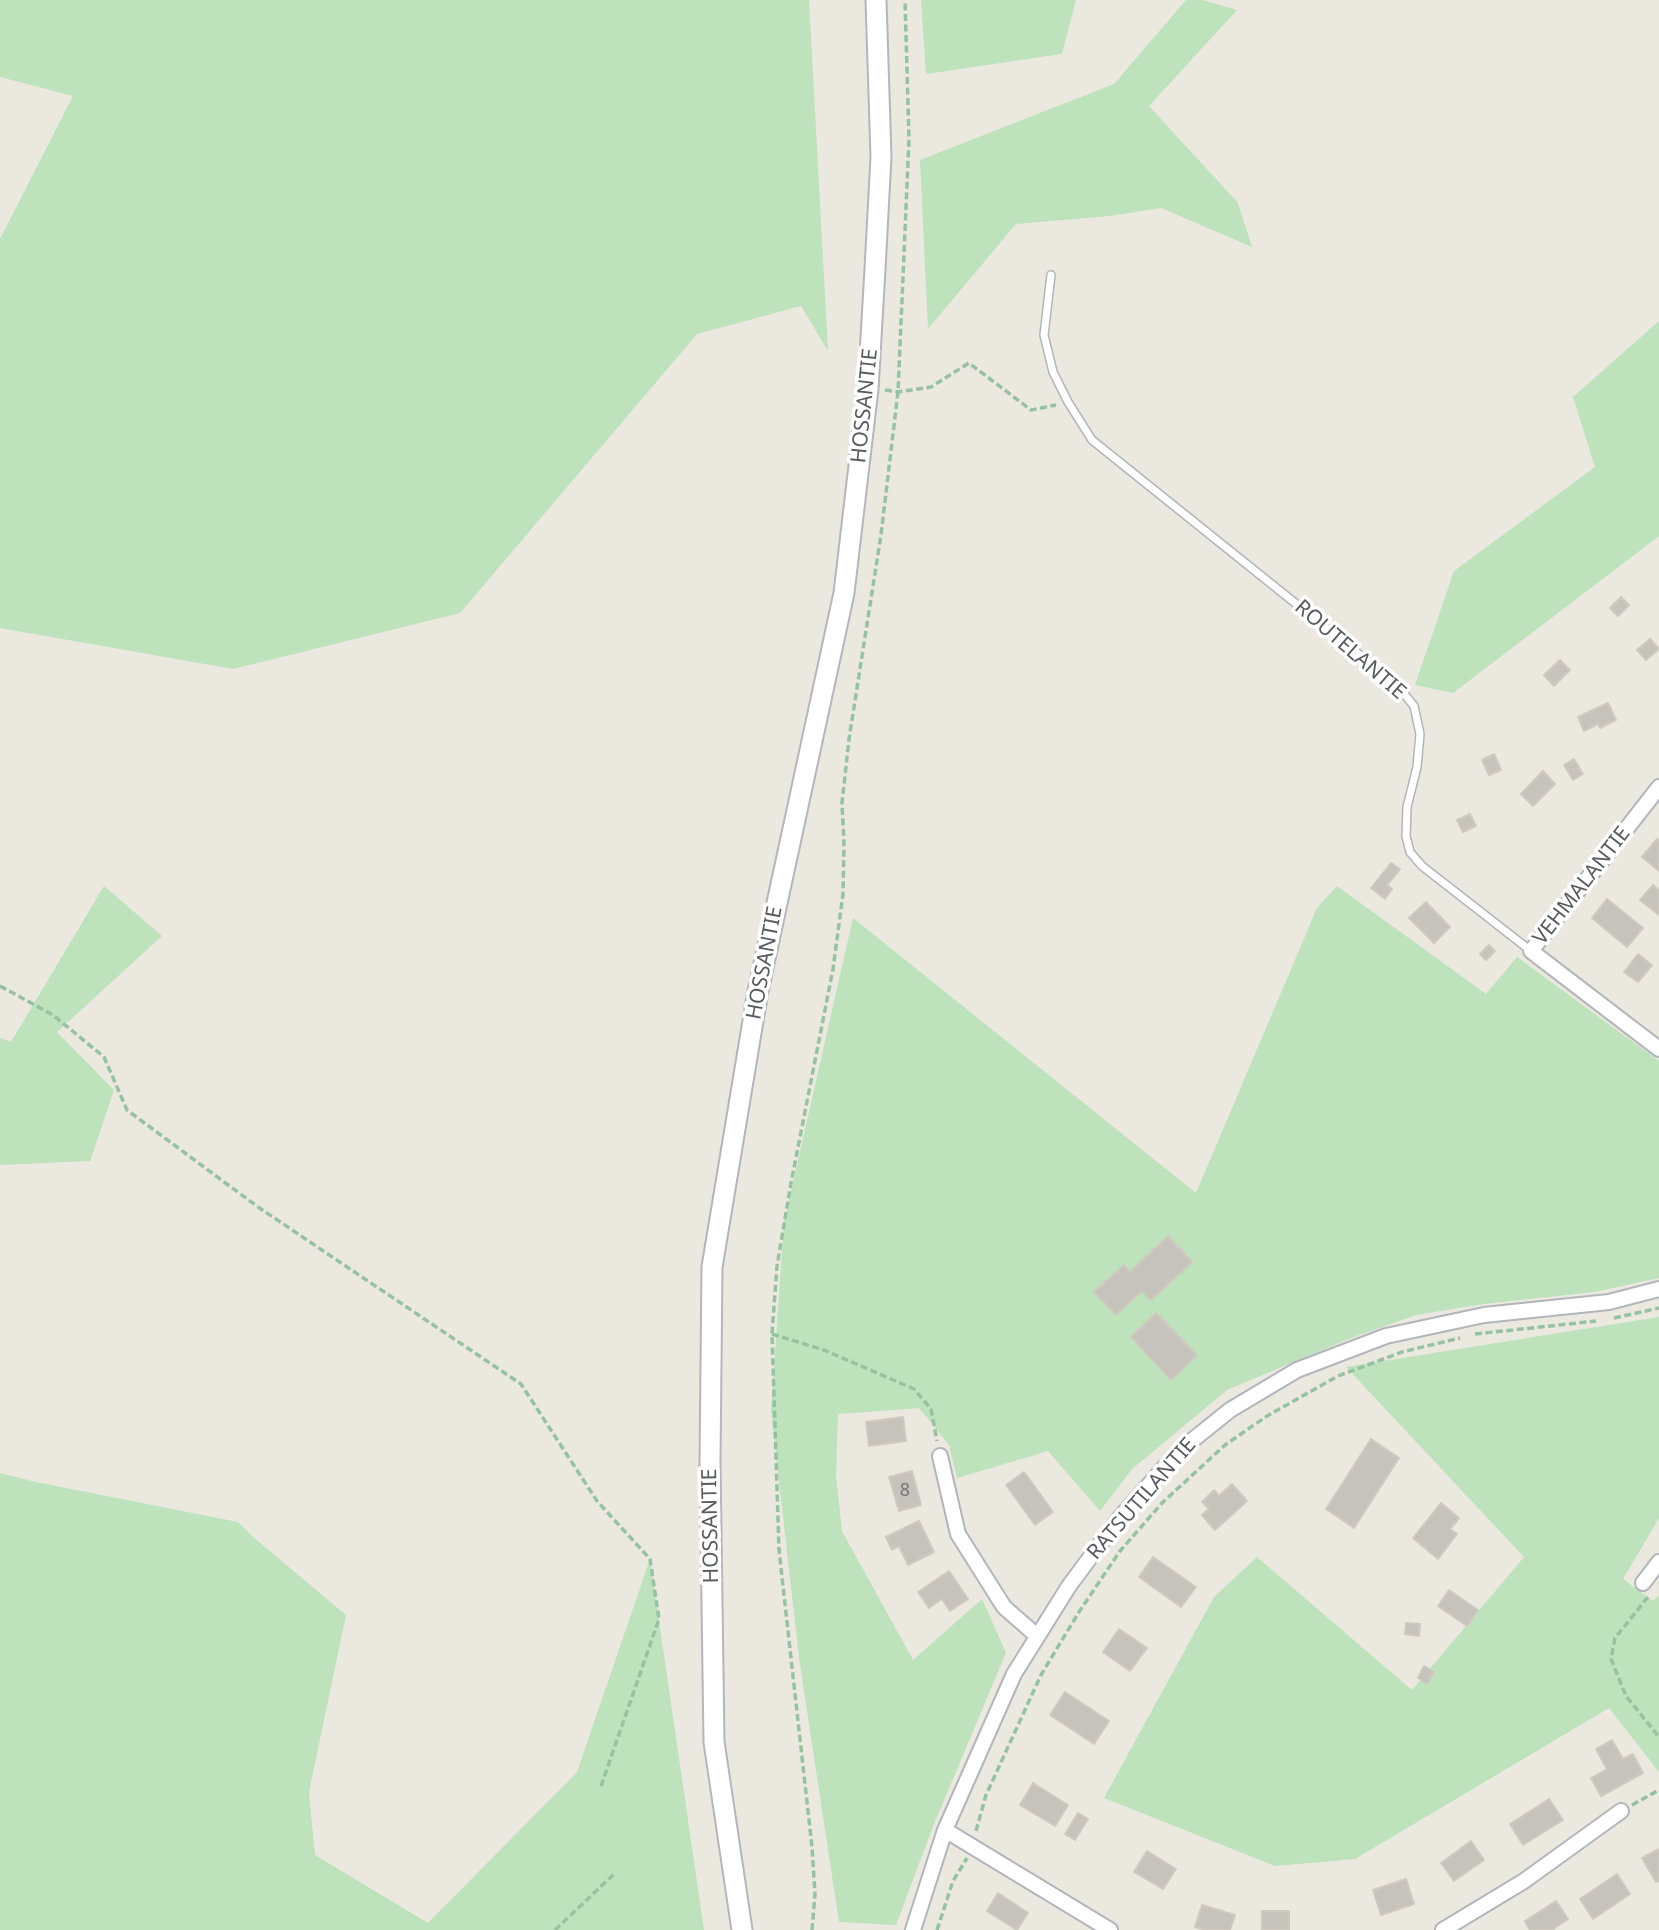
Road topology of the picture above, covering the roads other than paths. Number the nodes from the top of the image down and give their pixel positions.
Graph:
1 (876, 0) edge
2 (1051, 275) dead end
3 (1659, 787) edge
4 (1531, 951) junction
5 (1659, 1049) edge
6 (1659, 1289) edge
7 (940, 1456) road end
8 (1659, 1562) edge
9 (1643, 1583) dead end
10 (1037, 1636) junction
11 (1621, 1811) road end
12 (945, 1830) junction
13 (742, 1930) edge
14 (913, 1930) edge
15 (1110, 1930) edge
16 (1443, 1930) edge

1 - 13 main road, HOSSANTIE
2 - 4 lane, ROUTELANTIE
3 - 4 street, VEHMALANTIE
4 - 5 street, ROUTELANTIE
6 - 10 street, RATSUTILANTIE
7 - 10 street
8 - 9 street
10 - 12 street, RATSUTILANTIE
11 - 16 street
12 - 14 street, RATSUTILANTIE
12 - 15 street

